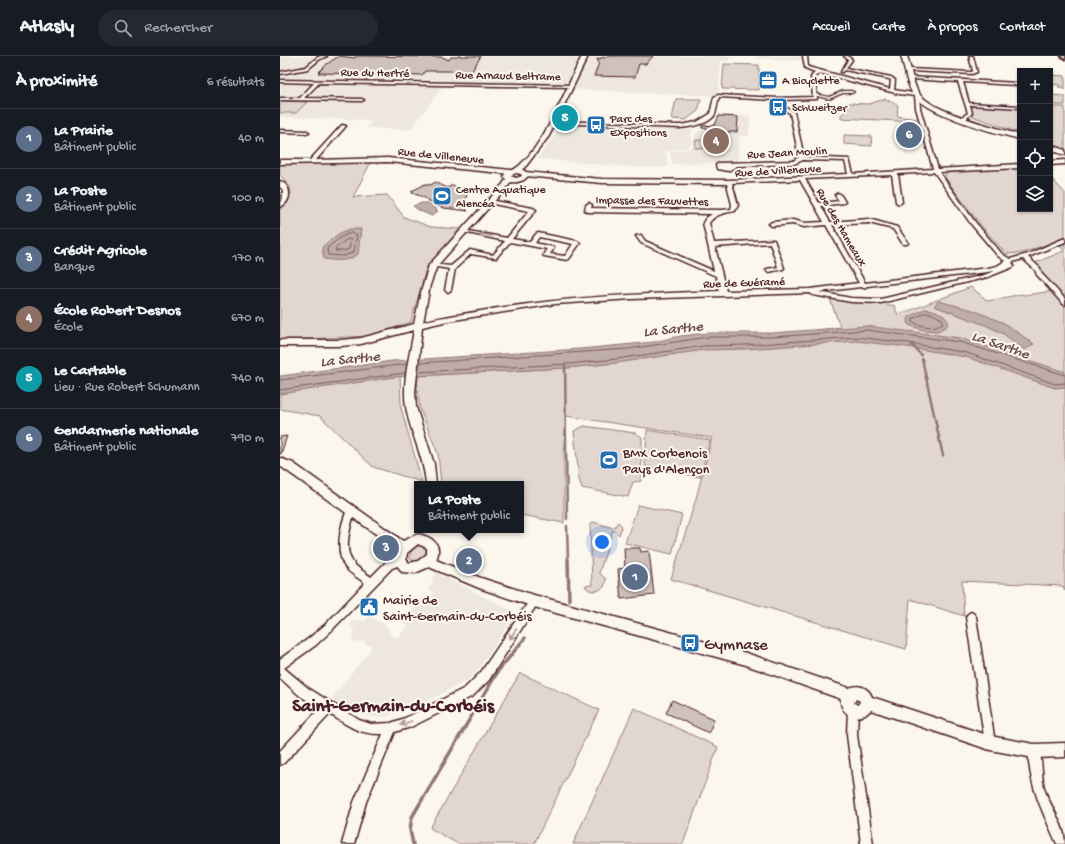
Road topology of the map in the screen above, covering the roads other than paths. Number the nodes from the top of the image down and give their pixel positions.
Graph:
1 (325, 56) edge
2 (584, 56) edge
3 (805, 56) edge
4 (846, 56) edge
5 (904, 56) edge
6 (971, 56) edge
7 (844, 69) junction
8 (908, 70) junction
9 (280, 72) edge
10 (818, 72) junction
11 (838, 76) junction
12 (911, 78) junction
13 (280, 81) edge
14 (318, 81) junction
15 (960, 81) junction
16 (446, 84) joint
17 (1017, 85) edge
18 (569, 86) junction
19 (892, 91) junction
20 (852, 92) dead end
21 (917, 95) junction
22 (815, 96) junction
23 (778, 98) junction
24 (280, 99) edge
25 (301, 99) junction
26 (362, 100) dead end
27 (968, 104) junction
28 (931, 106) junction
29 (1017, 107) edge
30 (918, 108) junction
31 (964, 118) junction
32 (922, 119) junction
33 (555, 122) junction
34 (344, 126) dead end
35 (280, 132) edge
36 (307, 132) dead end
37 (1017, 136) edge
38 (1053, 148) edge
39 (1065, 153) edge
40 (802, 158) junction
41 (1065, 161) edge
42 (280, 162) edge
43 (311, 162) junction
44 (1053, 163) edge
45 (736, 164) dead end
46 (1017, 166) edge
47 (936, 171) junction
48 (895, 174) junction
49 (515, 175) junction
50 (851, 176) junction
51 (802, 179) junction
52 (729, 182) junction
53 (280, 183) edge
54 (838, 195) dead end
55 (490, 202) junction
56 (899, 202) dead end
57 (817, 204) junction
58 (280, 205) edge
59 (589, 205) dead end
60 (698, 211) junction
61 (720, 212) junction
62 (708, 219) junction
63 (772, 224) dead end
64 (828, 224) junction
65 (465, 231) junction
66 (639, 236) dead end
67 (508, 240) junction
68 (1065, 240) edge
69 (905, 243) dead end
70 (531, 244) junction
71 (712, 245) junction
72 (1024, 257) junction
73 (1009, 261) junction
74 (433, 265) junction
75 (452, 268) junction
76 (769, 270) dead end
77 (719, 275) junction
78 (864, 286) junction
79 (448, 290) dead end
80 (810, 291) junction
81 (723, 294) junction
82 (1065, 303) edge
83 (418, 326) junction
84 (281, 345) edge
85 (280, 462) edge
86 (431, 481) edge
87 (351, 511) junction
88 (419, 535) edge
89 (404, 548) junction
90 (400, 561) junction
91 (429, 562) junction
92 (372, 583) junction
93 (534, 601) junction
94 (971, 617) dead end
95 (280, 665) edge
96 (280, 672) edge
97 (849, 695) junction
98 (866, 702) junction
99 (328, 708) junction
100 (853, 710) junction
101 (391, 728) junction
102 (990, 743) junction
103 (1065, 750) edge
104 (1034, 751) junction
105 (280, 758) edge
106 (348, 844) edge
107 (867, 844) edge
108 (1063, 844) edge

1 - 9 street
2 - 18 street
3 - 10 street
4 - 7 street
5 - 8 main road
6 - 8 street
7 - 11 street
7 - 19 street
8 - 12 main road
10 - 11 street
10 - 22 street
11 - 19 street
12 - 15 street
12 - 21 main road
13 - 14 street, Rue du Hertré
14 - 16 street, Rue du Hertré
14 - 25 street
15 - 17 street
15 - 27 street
16 - 18 street, Rue Arnaud Beltrame
18 - 33 street
19 - 21 street
20 - 22 street
21 - 28 main road
21 - 30 street
22 - 23 street
23 - 33 street
23 - 40 street
24 - 25 street
25 - 26 street
27 - 29 street
27 - 31 street
28 - 30 street
28 - 31 main road
28 - 32 street
30 - 32 street
31 - 37 main road
32 - 47 street
33 - 49 street
34 - 43 street
35 - 36 street
38 - 39 main road
40 - 45 street, Rue Jean Moulin
40 - 50 street, Rue Jean Moulin
41 - 44 street
42 - 43 street, Rue de Villeneuve
43 - 49 street, Rue de Villeneuve
46 - 47 street, Rue de Villeneuve
47 - 48 street, Rue de Villeneuve
47 - 73 street
48 - 50 street, Rue de Villeneuve
48 - 56 street
49 - 52 street, Rue de Villeneuve
49 - 55 street
50 - 51 street, Rue de Villeneuve
51 - 52 street, Rue de Villeneuve
51 - 57 street, Rue des Hameaux
52 - 61 street
53 - 58 street
54 - 57 street
55 - 65 street
55 - 67 street
57 - 64 street, Rue des Hameaux
59 - 60 street, Impasse des Fauvettes
60 - 61 street, Impasse des Fauvettes
60 - 62 street
61 - 62 street
62 - 71 street
63 - 64 street
64 - 69 street
64 - 78 street, Rue des Hameaux
67 -> 65 street
65 - 74 street
66 - 77 street
67 - 70 street
67 - 75 street
68 - 72 street, Rue de Guéramé
70 - 70 street
71 - 76 street
71 - 77 street
72 - 73 street, Rue de Guéramé
72 - 82 street
73 - 78 street, Rue de Guéramé
73 - 80 street
74 - 75 street
74 - 83 street
75 - 79 street
77 - 81 street
78 - 80 street, Rue de Guéramé
80 - 81 street, Rue de Guéramé
81 - 83 street, Rue de Guéramé
83 - 84 street
83 - 86 street
85 - 87 street
87 - 89 street
87 - 92 street
88 - 89 street
88 - 91 street
89 - 90 street
90 - 91 street
90 - 92 street
91 - 93 street
92 - 95 street
93 - 97 street
93 -> 101 street
94 - 102 street
96 - 99 street
97 - 98 street
97 - 100 street
98 - 100 street
98 - 102 street
99 - 101 street
99 - 105 street
100 - 107 street
101 - 106 street
102 - 104 street
103 - 104 street
104 - 108 street

